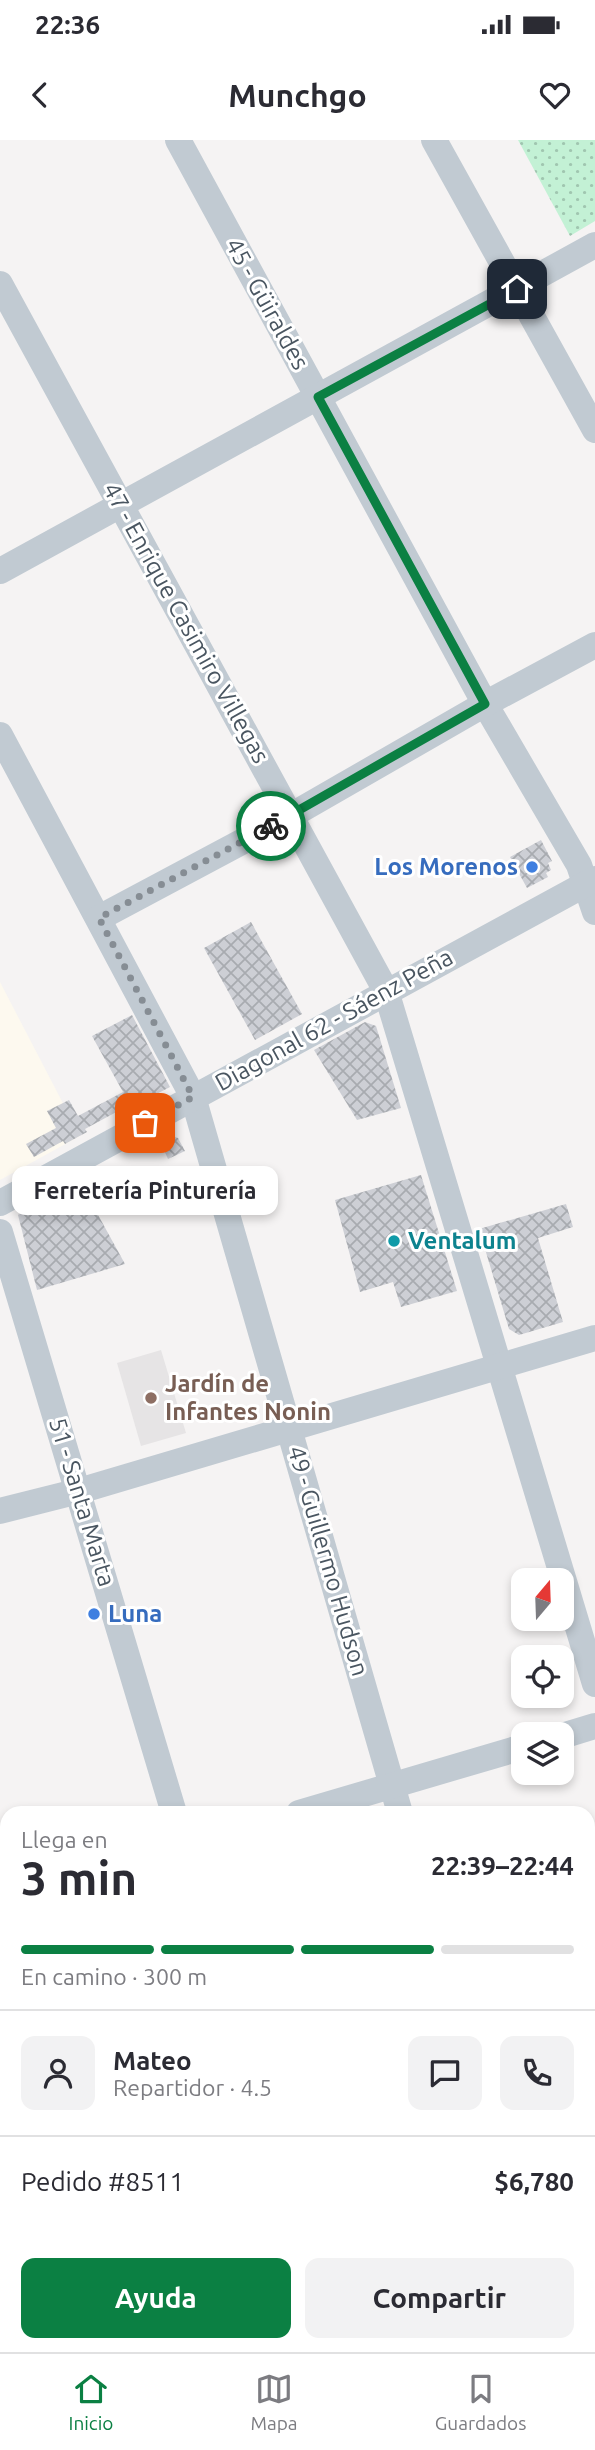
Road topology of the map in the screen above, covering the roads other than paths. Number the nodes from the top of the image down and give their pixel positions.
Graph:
1 (178, 140) edge
2 (434, 140) edge
3 (595, 245) edge
4 (0, 284) edge
5 (517, 289) junction
6 (318, 397) junction
7 (595, 430) edge
8 (120, 505) junction
9 (0, 571) edge
10 (595, 645) edge
11 (485, 704) junction
12 (0, 735) edge
13 (292, 815) junction
14 (591, 881) edge
15 (595, 912) edge
16 (99, 918) junction
17 (386, 991) junction
18 (193, 1097) junction
19 (0, 1203) edge
20 (0, 1232) edge
21 (595, 1338) edge
22 (499, 1367) junction
23 (290, 1429) junction
24 (79, 1491) junction
25 (0, 1511) edge
26 (595, 1684) edge
27 (595, 1726) edge
28 (574, 1732) edge
29 (511, 1751) edge
30 (392, 1786) junction
31 (172, 1806) edge
32 (323, 1806) edge
33 (398, 1806) edge

1 - 6 street, 45 - Güiraldes
2 - 5 street
3 - 5 street
4 - 8 street, 47 - Enrique Casimiro Villegas
5 - 6 street
5 - 7 street
6 - 8 street
6 - 11 street, 45 - Güiraldes
8 - 9 street
8 - 13 street, 47 - Enrique Casimiro Villegas
10 - 11 street
11 - 13 street
11 - 14 street, 45 - Güiraldes
12 - 16 street, 49 - Guillermo Hudson
13 - 16 street
13 - 17 street, 47 - Enrique Casimiro Villegas
14 - 15 street, 45 - Güiraldes
14 - 17 street, Diagonal 62 - Sáenz Peña
16 - 18 street, 49 - Guillermo Hudson
17 - 18 street, Diagonal 62 - Sáenz Peña
17 - 22 street, 47 - Enrique Casimiro Villegas
18 - 19 street, Diagonal 62 - Sáenz Peña
18 - 23 street, 49 - Guillermo Hudson
20 - 24 street, 51 - Santa Marta
21 - 22 street
22 - 23 street
22 - 26 street, 47 - Enrique Casimiro Villegas
23 - 24 street
23 - 30 street, 49 - Guillermo Hudson
24 - 25 street
24 - 31 street, 51 - Santa Marta
27 - 28 street
29 - 30 street
30 - 32 street
30 - 33 street, 49 - Guillermo Hudson

